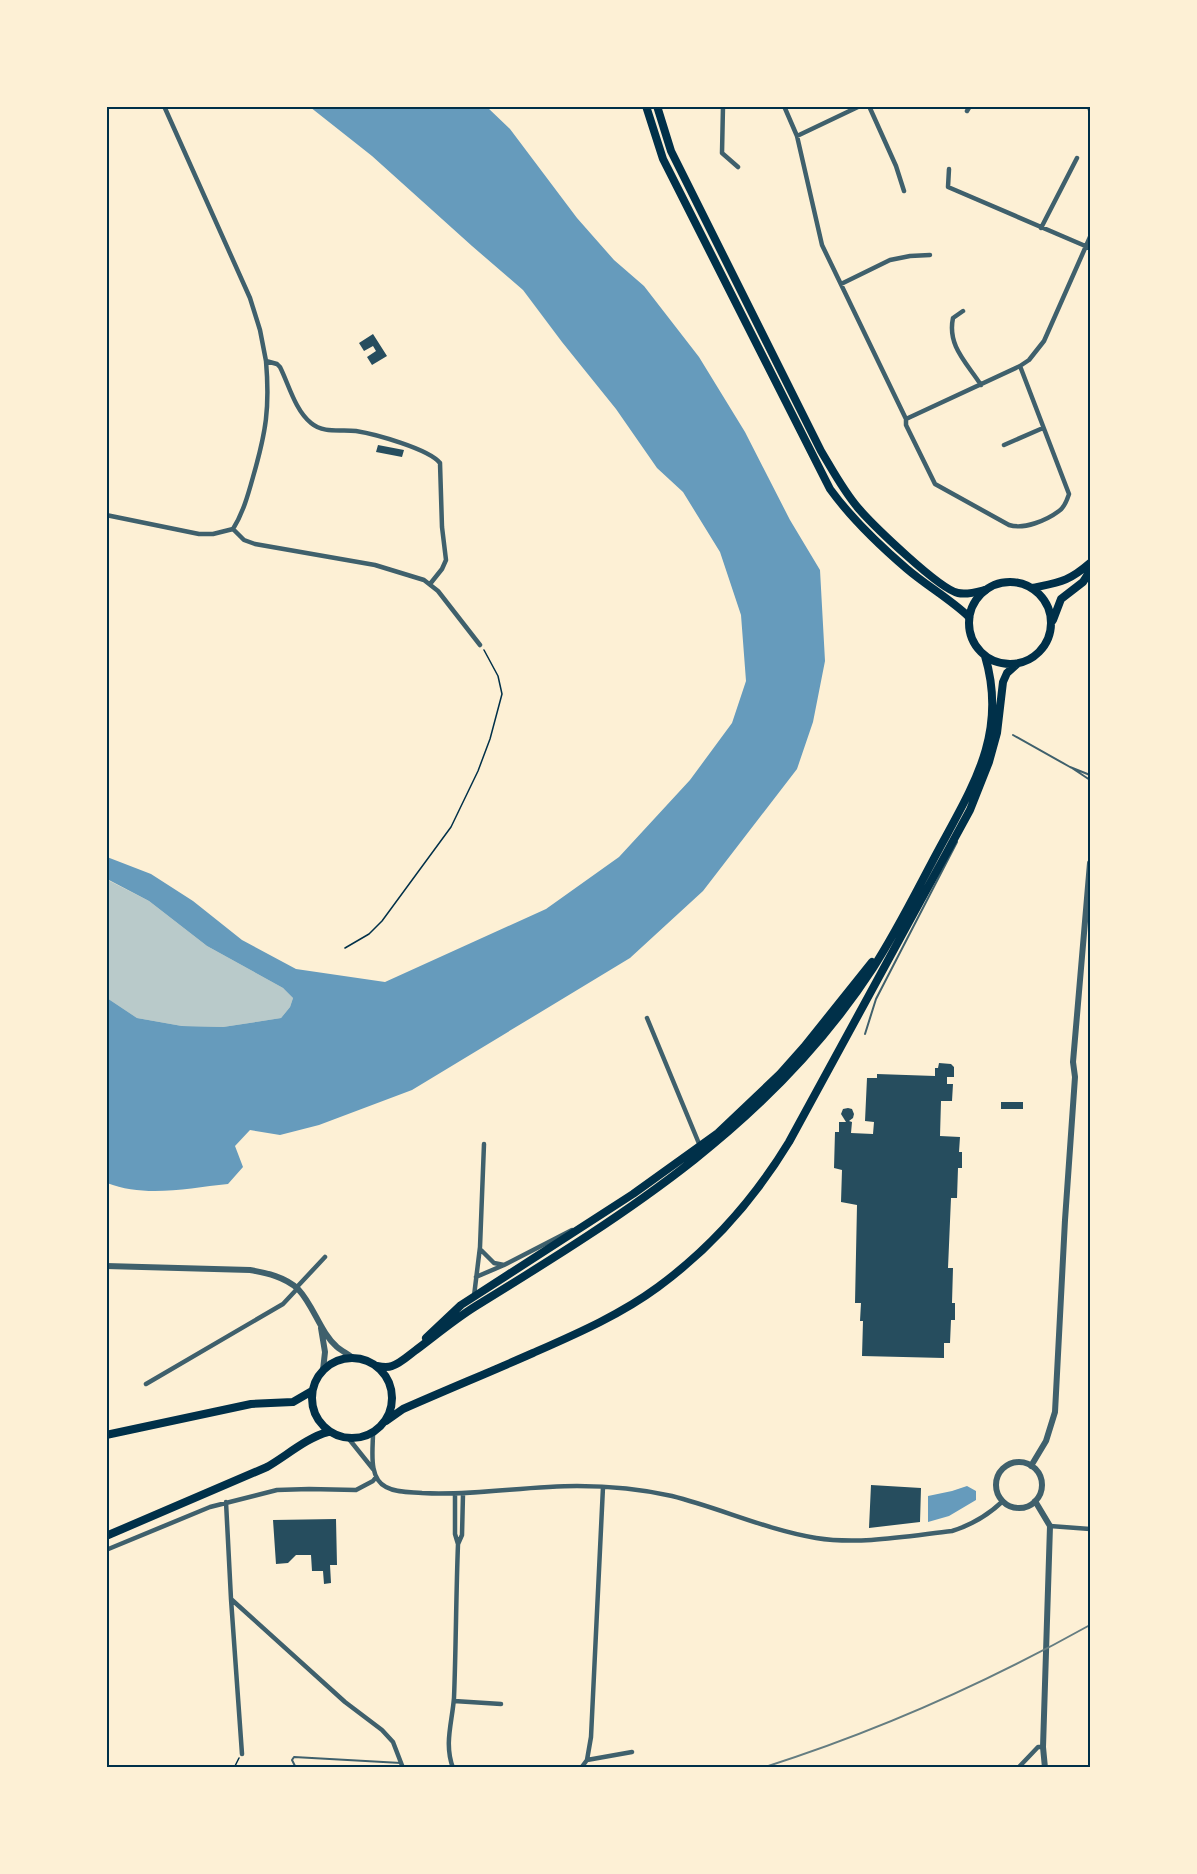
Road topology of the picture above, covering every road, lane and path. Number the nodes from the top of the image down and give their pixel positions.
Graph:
1 (164, 106) edge
2 (645, 106) edge
3 (657, 106) edge
4 (723, 106) edge
5 (784, 106) edge
6 (860, 106) edge
7 (869, 106) edge
8 (797, 136) junction
9 (1077, 158) dead end
10 (738, 167) dead end
11 (949, 169) dead end
12 (904, 191) dead end
13 (1041, 228) junction
14 (1090, 237) edge
15 (1088, 247) edge
16 (930, 255) dead end
17 (841, 284) junction
18 (963, 311) dead end
19 (266, 361) junction
20 (1020, 366) junction
21 (981, 385) junction
22 (906, 419) junction
23 (1043, 428) junction
24 (1004, 445) dead end
25 (106, 514) edge
26 (233, 529) junction
27 (1090, 563) edge
28 (1090, 571) edge
29 (430, 584) junction
30 (1032, 588) junction
31 (986, 590) junction
32 (969, 617) junction
33 (1052, 625) junction
34 (480, 645) joint
35 (985, 656) junction
36 (1017, 664) junction
37 (1013, 735) dead end
38 (1070, 766) junction
39 (1090, 775) edge
40 (1090, 780) edge
41 (979, 790) junction
42 (1090, 863) edge
43 (888, 943) junction
44 (345, 948) dead end
45 (647, 1018) dead end
46 (865, 1034) dead end
47 (484, 1144) dead end
48 (700, 1146) junction
49 (609, 1210) junction
50 (480, 1247) junction
51 (325, 1257) dead end
52 (504, 1265) junction
53 (106, 1266) edge
54 (476, 1276) junction
55 (297, 1289) junction
56 (474, 1298) junction
57 (320, 1324) junction
58 (412, 1353) junction
59 (353, 1358) junction
60 (377, 1366) junction
61 (323, 1370) junction
62 (146, 1384) dead end
63 (312, 1391) junction
64 (386, 1421) junction
65 (328, 1431) junction
66 (373, 1433) junction
67 (106, 1435) edge
68 (349, 1439) junction
69 (1031, 1466) junction
70 (373, 1469) junction
71 (376, 1477) junction
72 (603, 1487) junction
73 (455, 1494) junction
74 (463, 1494) junction
75 (1035, 1501) junction
76 (226, 1502) junction
77 (1003, 1502) junction
78 (1050, 1526) junction
79 (1090, 1529) edge
80 (106, 1536) edge
81 (458, 1544) junction
82 (106, 1550) edge
83 (231, 1599) junction
84 (453, 1701) junction
85 (501, 1704) dead end
86 (1043, 1747) junction
87 (632, 1752) dead end
88 (242, 1754) joint
89 (587, 1760) junction
90 (402, 1765) edge
91 (234, 1767) edge
92 (296, 1767) edge
93 (453, 1767) edge
94 (580, 1767) edge
95 (1018, 1767) edge
96 (1045, 1767) edge

1 - 19 street
2 - 32 highway
3 - 31 highway
4 - 10 street
5 - 8 street
6 - 8 street
7 - 12 street
8 - 17 street
9 - 13 street
11 - 13 street
13 - 15 street
14 - 15 street
15 - 20 street
16 - 17 street
17 - 22 street
18 - 21 street
19 - 26 street
19 - 29 street
20 - 21 street
20 - 23 street
21 - 22 street
22 - 23 street
23 - 24 street
25 - 26 street
26 - 29 street
27 - 30 main road
28 - 33 main road
29 - 34 street
30 - 31 main road
30 - 33 main road
31 - 32 main road
32 - 35 main road
33 - 36 main road
34 - 44 path
35 - 36 main road
35 - 43 main road
36 - 41 main road
37 - 38 lane
38 - 39 lane
38 - 40 lane
41 - 46 lane
41 - 64 main road
42 - 69 street
43 - 48 main road
43 - 58 main road
45 - 48 street
47 - 50 street
48 - 49 main road
49 - 52 street
49 - 56 main road
50 - 52 street
50 - 54 street
51 - 55 street
52 - 54 street
53 - 55 street
54 - 56 street
55 - 57 street
55 - 62 street
56 - 58 main road
57 - 59 street
57 - 61 street
58 - 60 main road
59 - 60 main road
59 - 61 main road
60 - 64 main road
61 - 63 main road
63 - 65 main road
63 - 67 main road
64 - 66 main road
65 - 68 main road
65 - 80 main road
66 - 68 main road
66 - 70 street
68 - 70 street
69 - 75 street
69 - 77 street
70 - 71 street
71 - 73 street
71 - 76 street
72 - 74 street
72 - 77 street
72 - 89 street
73 - 74 street
73 - 81 street
74 - 81 street
75 - 77 street
75 - 78 street
76 - 82 street
76 - 83 street
78 - 79 street
78 - 86 street
81 - 84 street
83 - 88 street
83 - 90 street
84 - 85 street
84 - 93 street
86 - 95 street
86 - 96 street
87 - 89 street
88 - 91 path
89 - 94 street
90 - 92 lane

